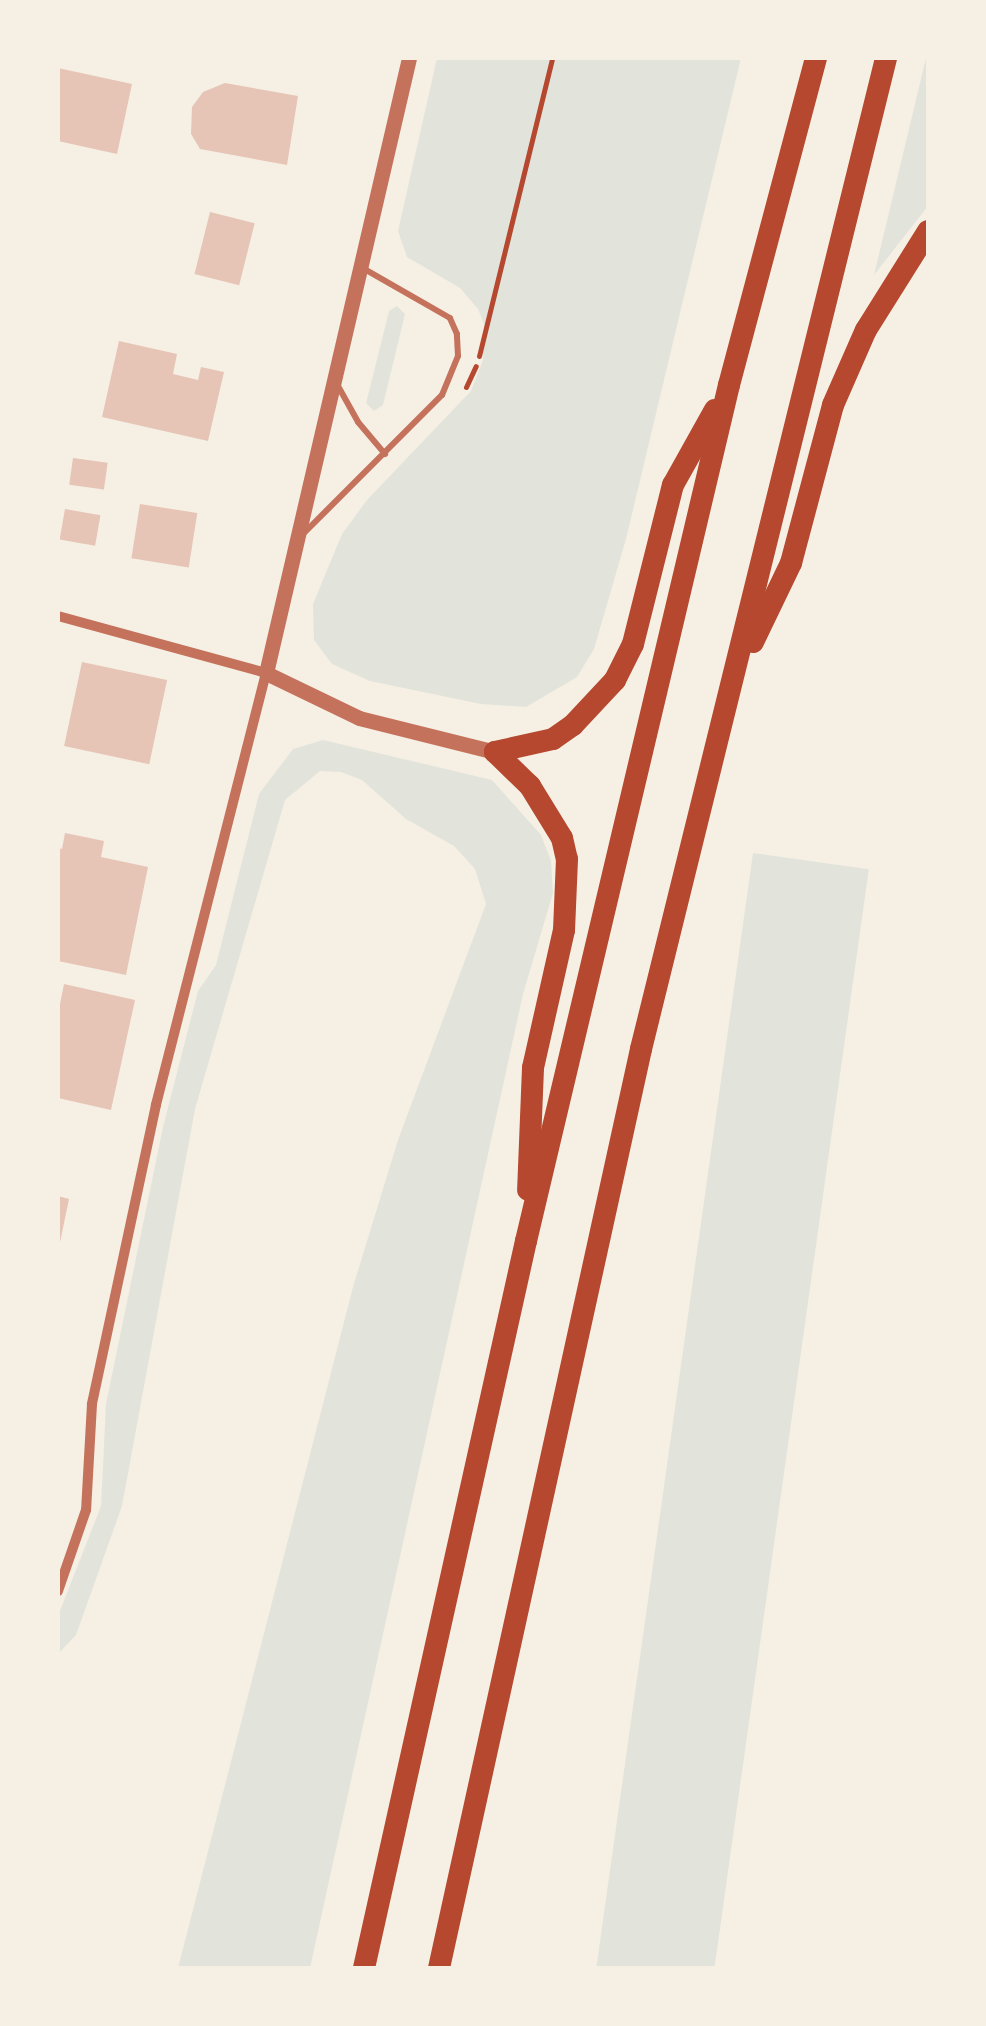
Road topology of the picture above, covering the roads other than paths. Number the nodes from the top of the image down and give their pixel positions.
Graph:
1 (409, 58) edge
2 (816, 58) edge
3 (886, 58) edge
4 (928, 231) edge
5 (360, 266) junction
6 (334, 379) junction
7 (729, 385) junction
8 (385, 454) junction
9 (298, 540) junction
10 (58, 616) edge
11 (266, 673) junction
12 (734, 681) junction
13 (495, 752) junction
14 (526, 1241) junction
15 (58, 1591) edge
16 (364, 1968) edge
17 (439, 1968) edge

1 - 5 street
2 - 7 highway
3 - 12 highway
4 - 12 highway
5 - 6 street
5 - 8 lane
6 - 8 lane
6 - 9 street
7 - 13 highway
7 - 14 highway
8 - 9 lane
9 - 11 street
10 - 11 street
11 - 13 street
11 - 15 street
12 - 17 highway
13 - 14 highway
14 - 16 highway

